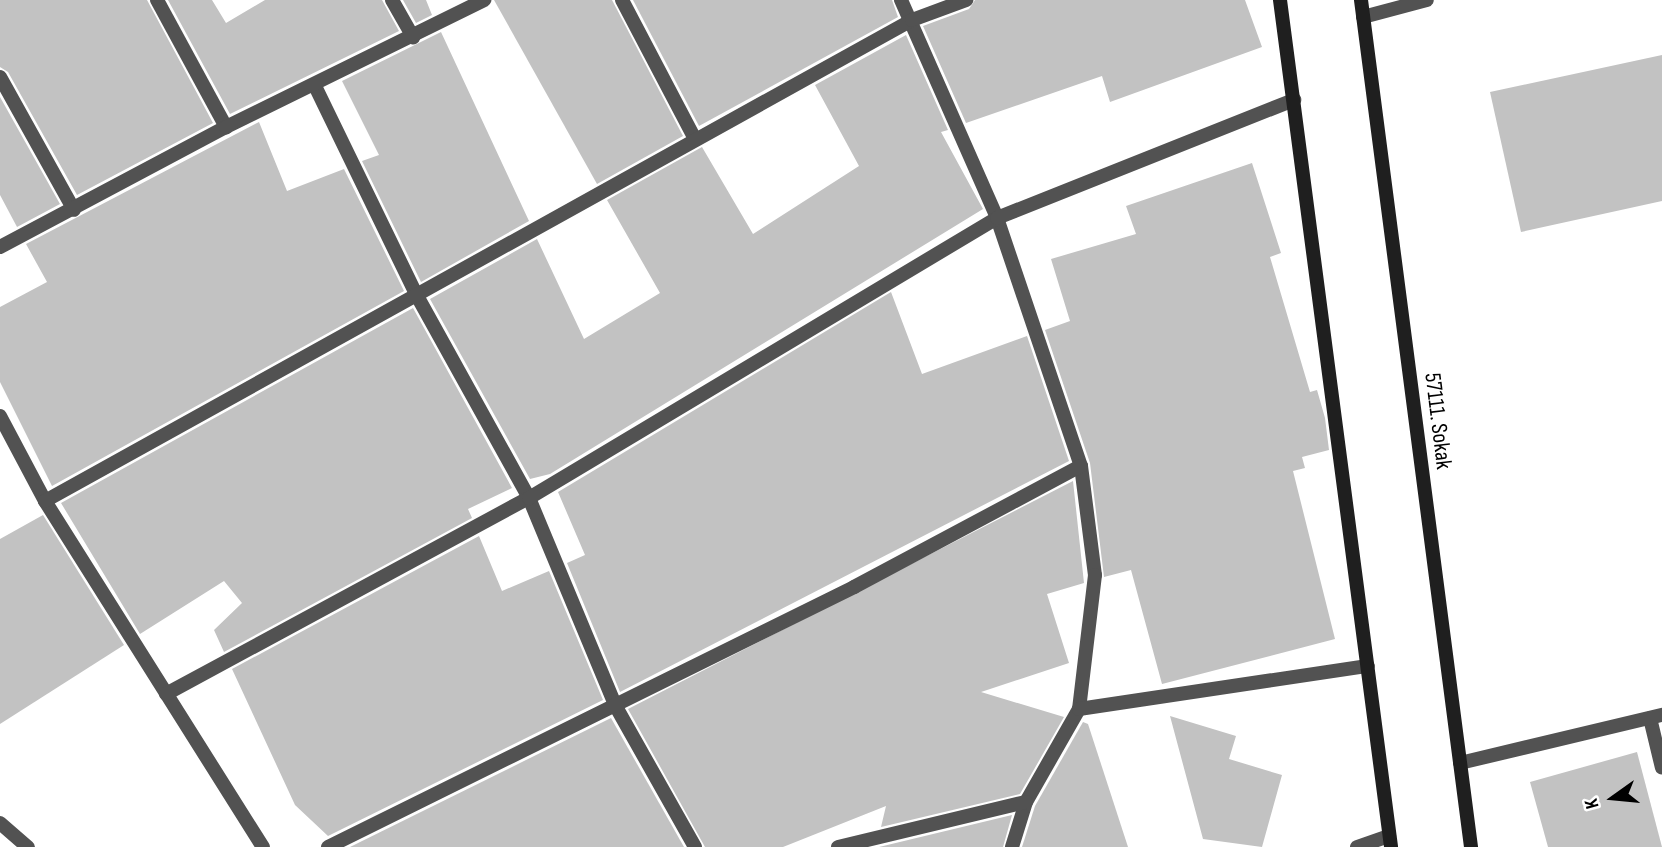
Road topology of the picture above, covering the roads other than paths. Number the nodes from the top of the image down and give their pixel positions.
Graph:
1 (157, 0) edge
2 (392, 0) edge
3 (484, 0) edge
4 (622, 0) edge
5 (901, 0) edge
6 (966, 0) edge
7 (1280, 0) edge
8 (1360, 0) edge
9 (1427, 0) edge
10 (1363, 17) junction
11 (912, 20) junction
12 (413, 37) junction
13 (0, 77) edge
14 (315, 86) junction
15 (1294, 100) junction
16 (226, 127) junction
17 (695, 139) junction
18 (74, 210) junction
19 (997, 218) junction
20 (0, 247) edge
21 (416, 294) junction
22 (0, 416) edge
23 (1082, 466) junction
24 (529, 498) junction
25 (45, 501) junction
26 (1368, 666) junction
27 (166, 694) junction
28 (615, 705) junction
29 (1079, 709) junction
30 (1656, 716) edge
31 (1460, 763) junction
32 (1662, 768) edge
33 (1026, 802) junction
34 (0, 823) edge
35 (1390, 841) edge
36 (28, 847) edge
37 (263, 847) edge
38 (328, 847) edge
39 (695, 847) edge
40 (838, 847) edge
41 (1012, 847) edge
42 (1357, 847) edge
43 (1471, 847) edge

1 - 16 street
2 - 12 street
3 - 12 street
4 - 17 street
5 - 11 street
6 - 11 street
7 - 15 main road
8 - 10 main road, 57111. Sokak
9 - 10 street
10 - 31 main road, 57111. Sokak
11 - 17 street
11 - 19 street
12 - 14 street
13 - 18 street
14 - 16 street
14 - 21 street
15 - 19 street
15 - 26 main road
16 - 18 street
17 - 21 street
18 - 20 street
19 - 23 street
19 - 24 street
21 - 24 street
21 - 25 street
22 - 25 street
23 - 28 street
23 - 29 street
24 - 27 street
24 - 28 street
25 - 27 street
26 - 29 street
26 - 35 main road
27 - 37 street
28 - 38 street
28 - 39 street
29 - 33 street
30 - 31 street
30 - 32 street
31 - 43 main road, 57111. Sokak
33 - 40 street
33 - 41 street
34 - 36 street
35 - 42 street

